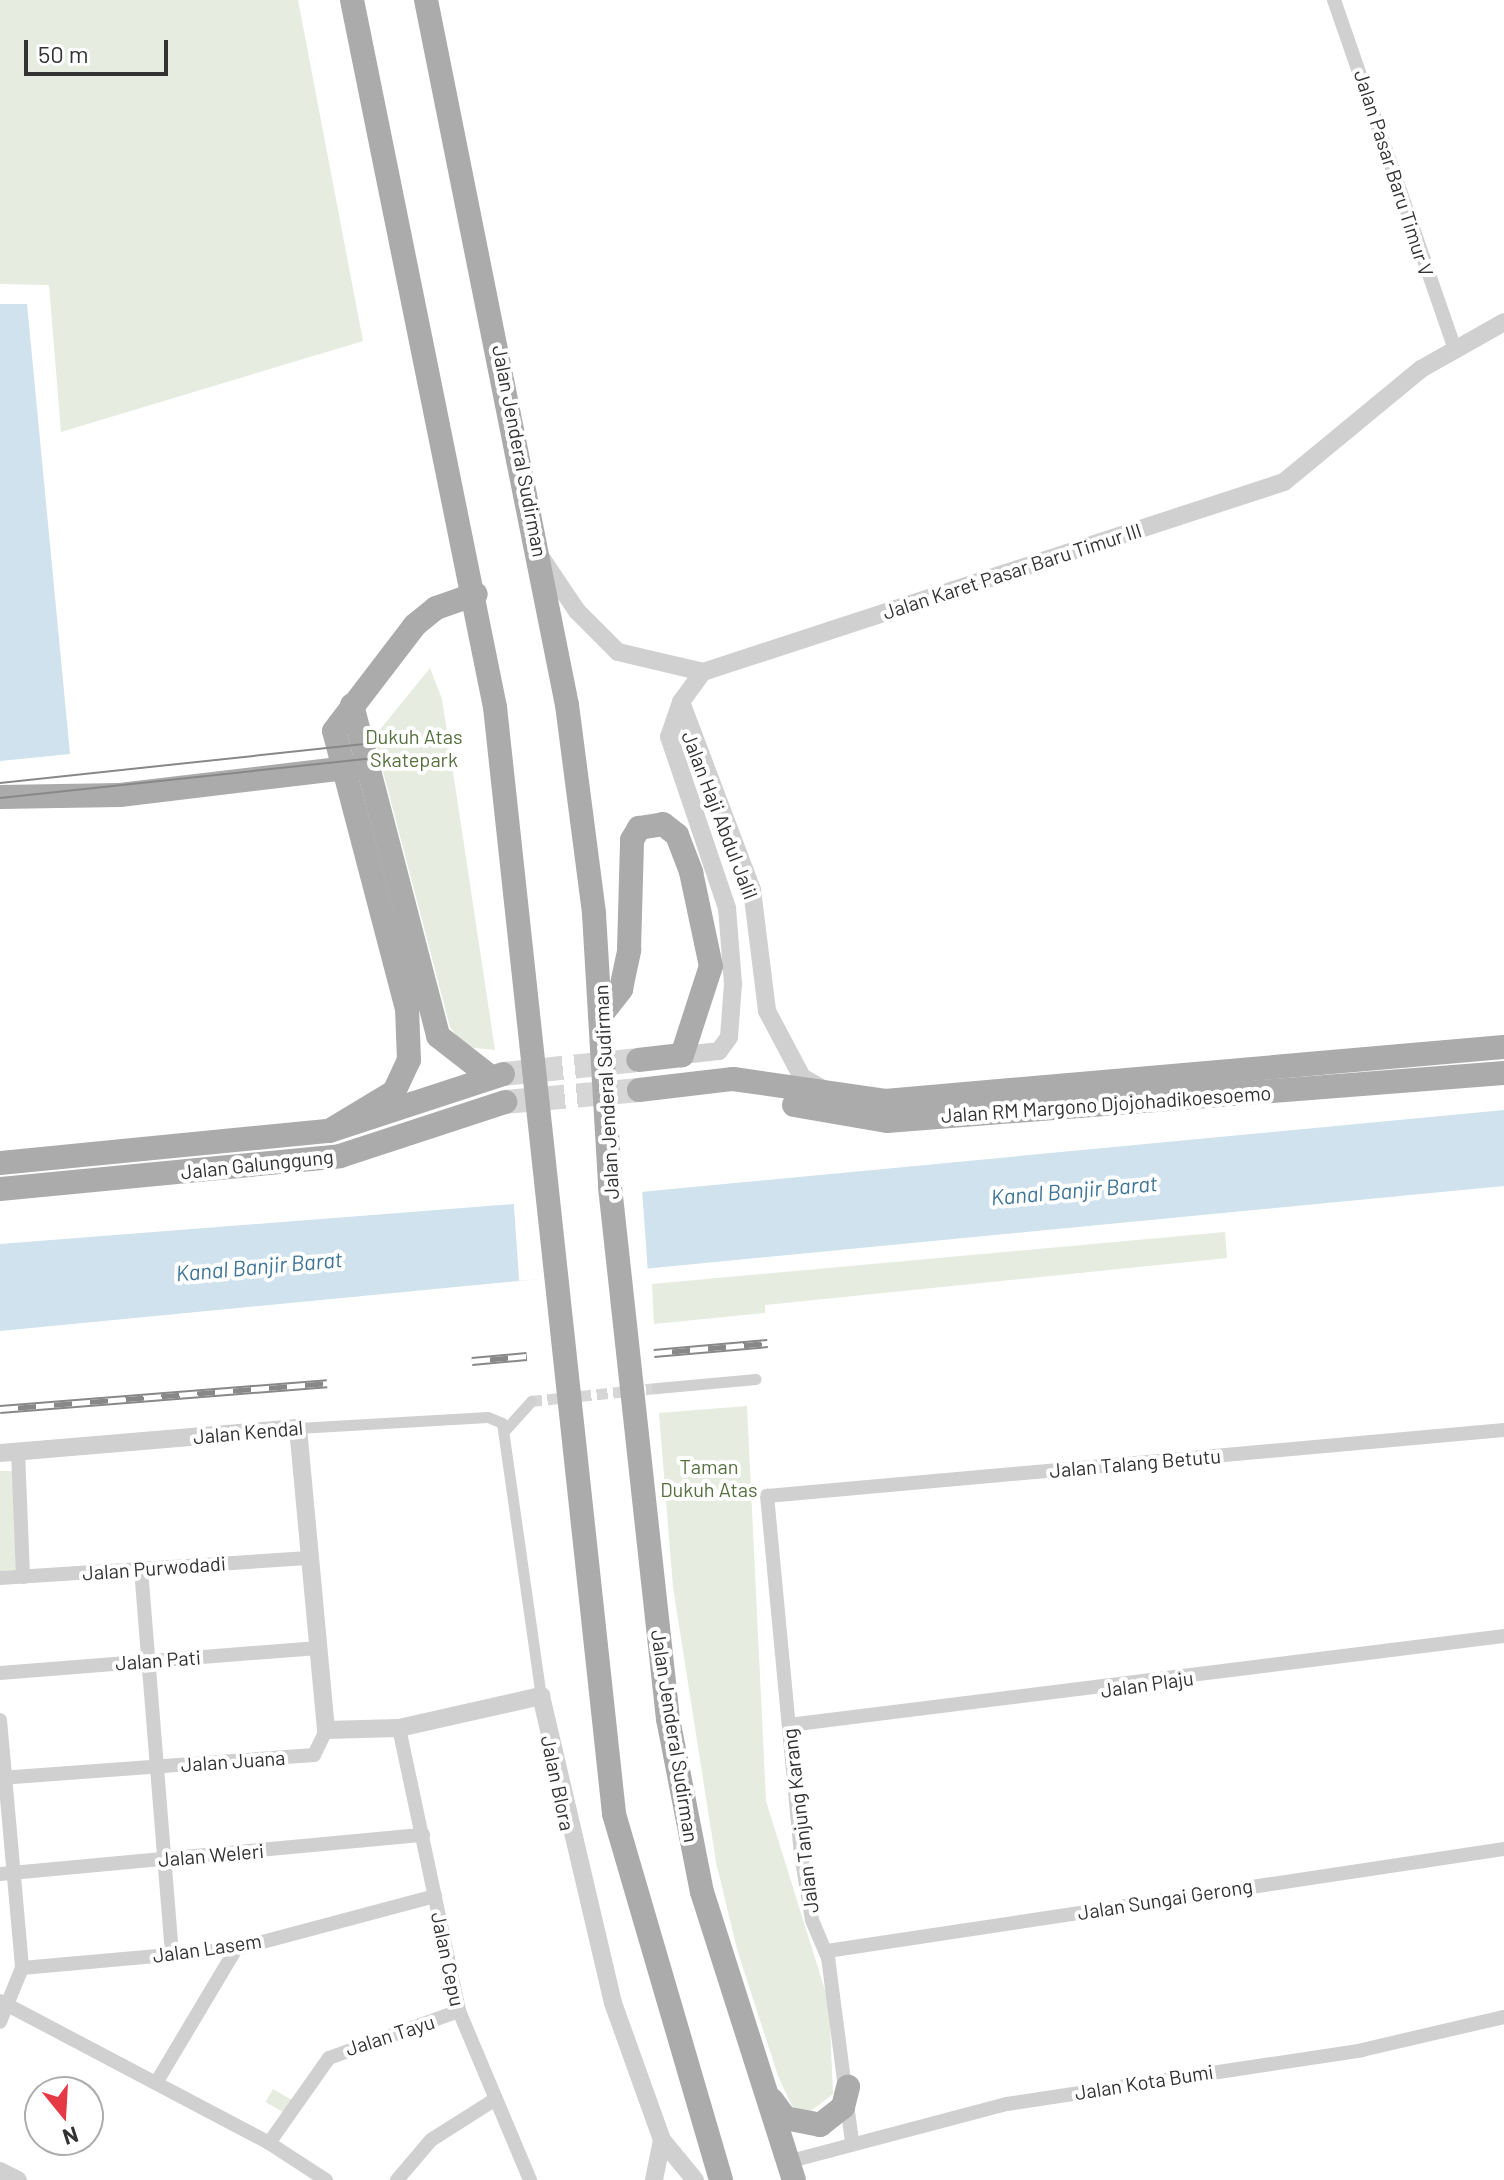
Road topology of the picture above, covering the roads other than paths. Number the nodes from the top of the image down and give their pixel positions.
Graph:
1 (352, 0) edge
2 (426, 0) edge
3 (1334, 0) edge
4 (1504, 322) edge
5 (1454, 346) junction
6 (542, 559) junction
7 (476, 594) junction
8 (703, 672) junction
9 (681, 702) junction
10 (352, 767) junction
11 (0, 797) edge
12 (601, 1015) junction
13 (1504, 1047) edge
14 (682, 1055) junction
15 (638, 1060) tunnel mouth
16 (1504, 1073) edge
17 (702, 1082) junction
18 (639, 1090) tunnel mouth
19 (885, 1101) junction
20 (505, 1102) tunnel mouth
21 (922, 1118) junction
22 (329, 1131) junction
23 (0, 1163) edge
24 (0, 1189) edge
25 (756, 1379) dead end
26 (657, 1388) tunnel mouth
27 (531, 1401) tunnel mouth
28 (298, 1428) junction
29 (506, 1429) junction
30 (1504, 1430) edge
31 (9, 1452) edge
32 (767, 1496) joint
33 (308, 1558) junction
34 (141, 1569) junction
35 (23, 1577) junction
36 (0, 1578) edge
37 (1504, 1636) edge
38 (315, 1648) junction
39 (149, 1661) junction
40 (0, 1673) edge
41 (541, 1696) junction
42 (0, 1720) edge
43 (789, 1725) junction
44 (399, 1728) junction
45 (326, 1730) junction
46 (157, 1766) junction
47 (3, 1778) edge
48 (423, 1835) junction
49 (1504, 1849) edge
50 (164, 1859) junction
51 (7, 1873) edge
52 (435, 1896) junction
53 (236, 1949) junction
54 (827, 1951) junction
55 (172, 1954) junction
56 (22, 1968) junction
57 (4, 2004) edge
58 (459, 2011) junction
59 (1504, 2017) edge
60 (0, 2022) edge
61 (156, 2083) junction
62 (762, 2084) junction
63 (848, 2087) junction
64 (494, 2100) junction
65 (662, 2140) junction
66 (852, 2142) junction
67 (269, 2143) junction
68 (0, 2171) edge
69 (790, 2171) edge
70 (18, 2180) edge
71 (326, 2180) edge
72 (397, 2180) edge
73 (530, 2180) edge
74 (654, 2180) edge
75 (695, 2180) edge
76 (721, 2180) edge

1 - 7 main road
2 - 6 main road, Jalan Jenderal Sudirman
3 - 5 street, Jalan Pasar Baru Timur V
4 - 5 street, Jalan Karet Pasar Baru Timur III
5 - 8 street, Jalan Karet Pasar Baru Timur III
6 - 8 street
6 - 12 main road, Jalan Jenderal Sudirman
7 - 10 main road, Jalan Galunggung
7 - 76 main road
8 - 9 street, Jalan Haji Abdul Jalil
9 - 14 street, Jalan Haji Abdul Jalil
9 - 19 street, Jalan Haji Abdul Jalil
10 - 11 main road
10 - 22 main road, Jalan Galunggung
10 - 22 main road, Jalan Galunggung
12 - 14 main road
12 - 62 main road, Jalan Jenderal Sudirman
13 - 19 main road, Jalan RM Margono Djojohadikoesoemo
14 - 15 main road
16 - 21 main road, Jalan RM Margono Djojohadikoesoemo
17 - 18 main road
17 - 19 main road, Jalan RM Margono Djojohadikoesoemo
17 - 21 main road, Jalan RM Margono Djojohadikoesoemo
19 - 21 street, Jalan Haji Abdul Jalil
20 - 24 main road, Jalan Galunggung
22 - 23 main road, Jalan Galunggung
25 - 26 street
27 - 29 street
28 - 29 street, Jalan Kendal
28 - 31 street, Jalan Kendal
28 - 33 street
29 - 41 street, Jalan Blora
30 - 32 street, Jalan Talang Betutu
31 - 35 street
32 - 43 street, Jalan Tanjung Karang
33 - 34 street, Jalan Purwodadi
33 - 38 street
34 - 35 street, Jalan Purwodadi
34 - 39 street
35 - 36 street, Jalan Purwodadi
37 - 43 street, Jalan Plaju
38 - 39 street, Jalan Pati
38 - 45 street
39 - 40 street, Jalan Pati
39 - 46 street
41 - 44 street
41 - 65 street, Jalan Blora
42 - 47 street
43 - 54 street, Jalan Tanjung Karang
44 - 45 street
44 - 48 street, Jalan Cepu
45 - 46 street, Jalan Juana
46 - 47 street, Jalan Juana
46 - 50 street
47 - 51 street
48 - 50 street, Jalan Weleri
48 - 52 street, Jalan Cepu
49 - 54 street, Jalan Sungai Gerong
50 - 51 street, Jalan Weleri
50 - 55 street
51 - 56 street
52 - 53 street, Jalan Lasem
52 - 58 street, Jalan Cepu
53 - 55 street, Jalan Lasem
53 - 61 street
54 - 63 street, Jalan Tanjung Karang
55 - 56 street, Jalan Lasem
56 - 57 street
57 - 60 street
57 - 61 street
58 - 64 street, Jalan Cepu
58 - 67 street, Jalan Tayu
59 - 66 street, Jalan Kota Bumi
61 - 67 street
62 - 63 main road
62 - 69 main road, Jalan Jenderal Sudirman
63 - 66 street, Jalan Tanjung Karang
64 - 72 street
64 - 73 street, Jalan Cepu
65 - 74 street, Jalan Blora
65 - 75 street, Jalan Blora
66 - 69 street, Jalan Kota Bumi
67 - 71 street
68 - 70 street

